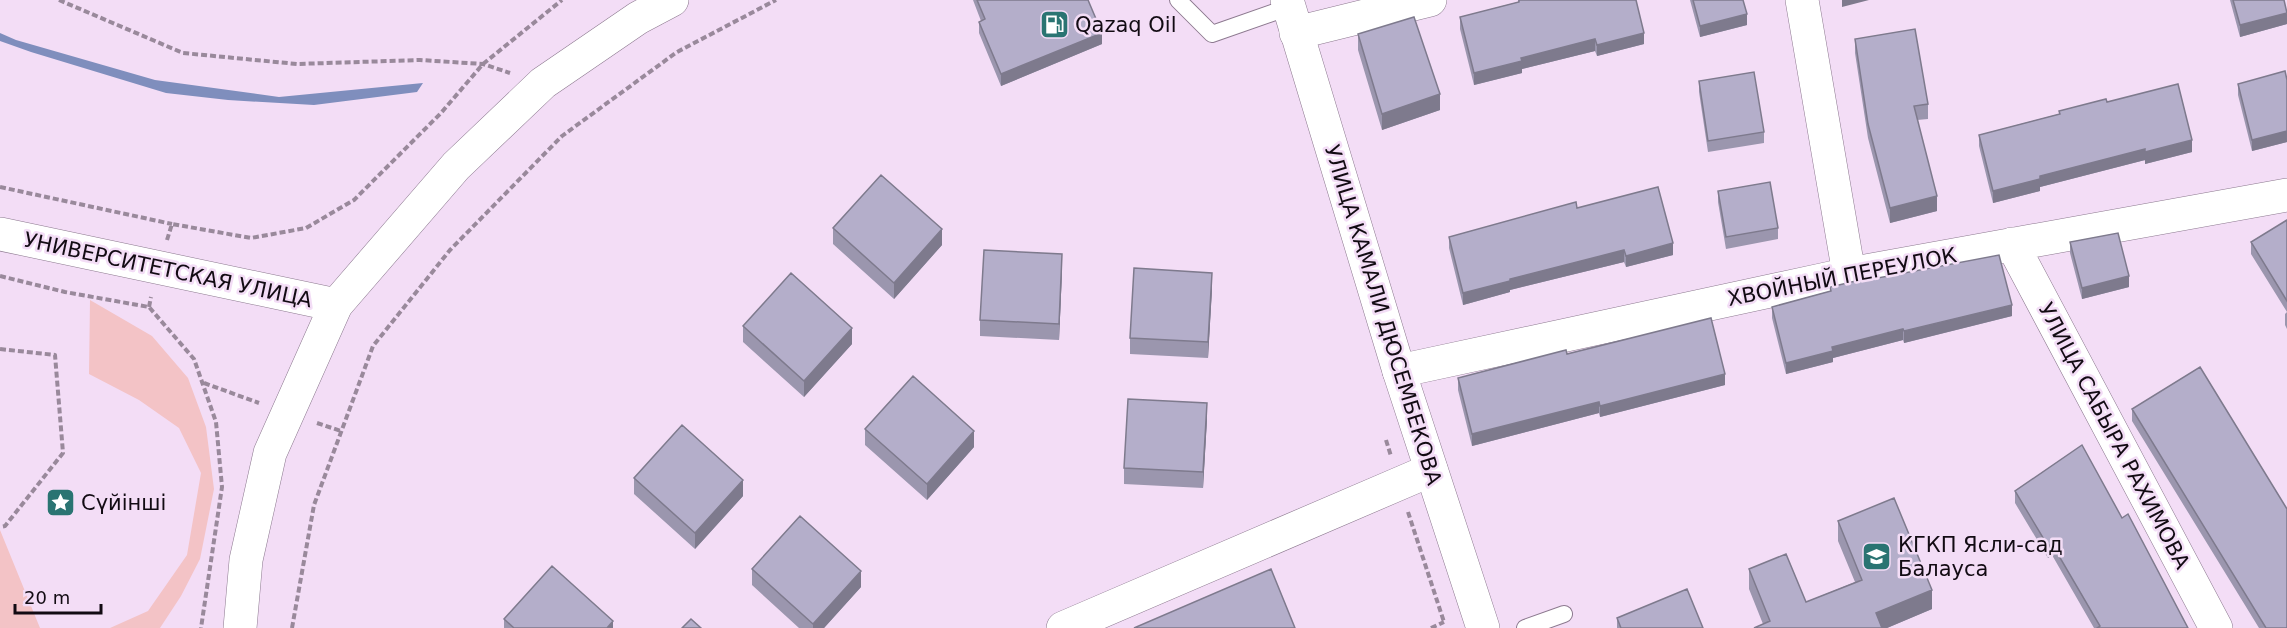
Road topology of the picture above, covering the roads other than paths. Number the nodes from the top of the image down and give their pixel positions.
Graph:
1 (672, 0) edge
2 (1178, 0) edge
3 (1430, 0) edge
4 (1802, 0) edge
5 (639, 9) edge
6 (1290, 13) edge
7 (2287, 195) edge
8 (0, 234) edge
9 (2012, 244) junction
10 (1849, 274) junction
11 (336, 305) junction
12 (1400, 371) junction
13 (1431, 470) junction
14 (1564, 614) dead end
15 (240, 628) edge
16 (1063, 628) edge
17 (1483, 628) edge
18 (1525, 628) edge
19 (2216, 628) edge

1 - 5 street
2 - 6 lane
3 - 6 street
4 - 10 street
5 - 11 street
6 - 12 street, УЛИЦА КАМАЛИ ДЮСЕМБЕКОВА
7 - 9 street, ХВОЙНЫЙ ПЕРЕУЛОК
8 - 11 street, УНИВЕРСИТЕТСКАЯ УЛИЦА
9 - 10 street, ХВОЙНЫЙ ПЕРЕУЛОК
9 - 19 street, УЛИЦА САБЫРА РАХИМОВА
10 - 12 street, ХВОЙНЫЙ ПЕРЕУЛОК
11 - 15 street
12 - 13 street, УЛИЦА КАМАЛИ ДЮСЕМБЕКОВА
13 - 16 street
13 - 17 street, УЛИЦА КАМАЛИ ДЮСЕМБЕКОВА
14 - 18 lane

